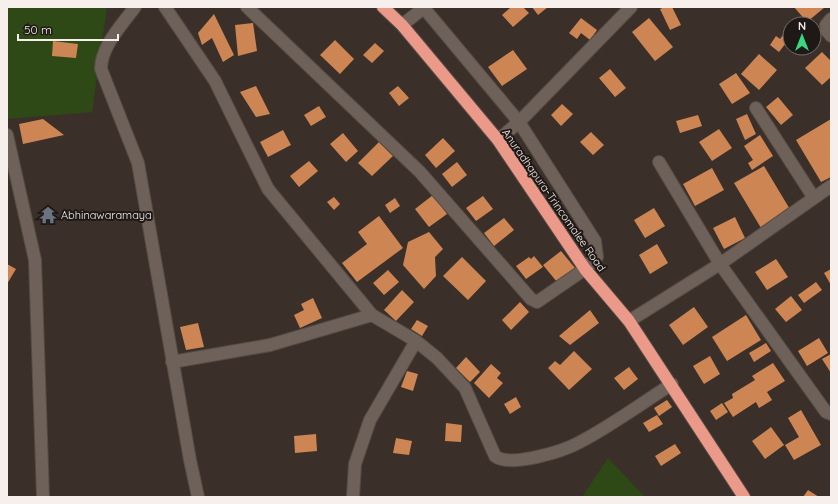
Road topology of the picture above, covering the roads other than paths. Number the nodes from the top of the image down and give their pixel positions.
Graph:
1 (135, 7) edge
2 (165, 7) edge
3 (247, 7) edge
4 (383, 7) edge
5 (424, 7) edge
6 (631, 7) edge
7 (831, 19) edge
8 (402, 25) junction
9 (831, 36) edge
10 (756, 108) dead end
11 (519, 122) junction
12 (7, 135) edge
13 (498, 140) junction
14 (659, 162) dead end
15 (831, 186) edge
16 (814, 198) junction
17 (720, 264) junction
18 (585, 269) junction
19 (372, 315) junction
20 (629, 321) junction
21 (416, 341) junction
22 (172, 362) junction
23 (672, 384) junction
24 (831, 414) edge
25 (44, 497) edge
26 (198, 497) edge
27 (353, 497) edge
28 (744, 497) edge

1 - 22 street
2 - 19 street
3 - 18 street
4 - 8 highway, Anuradhapura-Trincomalee Road
5 - 8 street
5 - 11 street
6 - 11 street
7 - 9 street
8 - 13 highway, Anuradhapura-Trincomalee Road
10 - 16 street
11 - 13 street
11 - 18 street
12 - 25 street
13 - 18 highway, Anuradhapura-Trincomalee Road
14 - 17 street
15 - 16 street
16 - 17 street
17 - 20 street
17 - 24 street
18 - 20 highway, Anuradhapura-Trincomalee Road
19 - 21 street
19 - 22 street
20 - 23 highway, Anuradhapura-Trincomalee Road
21 - 23 street
21 - 27 street
22 - 26 street
23 - 28 highway, Anuradhapura-Trincomalee Road

